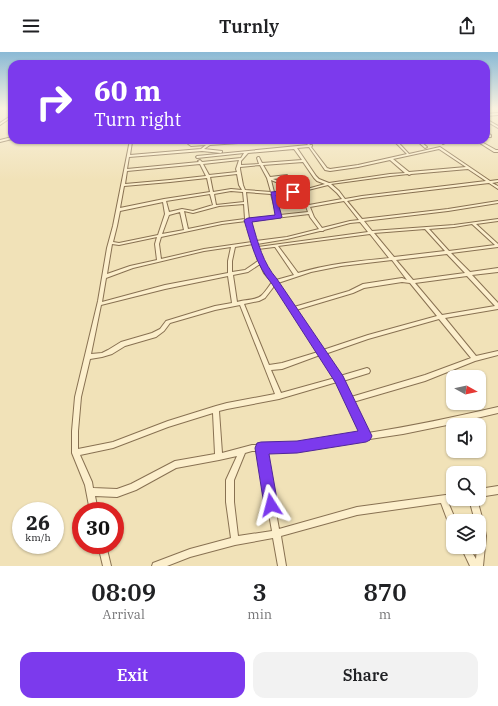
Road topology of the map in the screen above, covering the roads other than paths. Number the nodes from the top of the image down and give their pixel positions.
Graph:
1 (130, 144) edge
2 (189, 144) edge
3 (201, 144) edge
4 (216, 144) edge
5 (243, 144) edge
6 (398, 144) edge
7 (422, 144) edge
8 (483, 144) edge
9 (208, 145) junction
10 (311, 146) joint
11 (426, 147) dead end
12 (295, 148) junction
13 (202, 150) junction
14 (194, 151) junction
15 (208, 151) junction
16 (247, 152) junction
17 (497, 152) edge
18 (225, 154) junction
19 (210, 155) junction
20 (408, 155) junction
21 (128, 156) junction
22 (197, 157) junction
23 (258, 158) dead end
24 (242, 159) junction
25 (392, 159) junction
26 (304, 161) junction
27 (202, 162) junction
28 (263, 164) junction
29 (238, 166) junction
30 (469, 168) junction
31 (126, 170) junction
32 (238, 173) junction
33 (409, 174) junction
34 (208, 176) junction
35 (286, 176) dead end
36 (269, 178) junction
37 (490, 182) junction
38 (498, 182) edge
39 (328, 184) junction
40 (123, 185) junction
41 (498, 188) edge
42 (302, 190) junction
43 (244, 191) junction
44 (213, 192) junction
45 (273, 193) junction
46 (164, 200) junction
47 (345, 200) junction
48 (498, 202) edge
49 (246, 204) junction
50 (214, 206) junction
51 (308, 206) junction
52 (118, 210) junction
53 (182, 210) junction
54 (311, 213) junction
55 (167, 214) junction
56 (279, 217) junction
57 (248, 220) junction
58 (361, 220) junction
59 (498, 220) edge
60 (473, 223) junction
61 (426, 228) junction
62 (186, 230) junction
63 (322, 230) junction
64 (373, 233) junction
65 (159, 235) junction
66 (111, 243) junction
67 (255, 243) junction
68 (233, 246) junction
69 (276, 246) junction
70 (498, 246) edge
71 (257, 248) junction
72 (447, 252) junction
73 (393, 258) junction
74 (159, 261) junction
75 (261, 261) junction
76 (498, 270) edge
77 (229, 274) junction
78 (468, 274) junction
79 (297, 275) junction
80 (104, 277) junction
81 (274, 282) junction
82 (411, 282) junction
83 (242, 302) junction
84 (100, 304) junction
85 (235, 304) junction
86 (498, 306) edge
87 (293, 310) junction
88 (440, 317) junction
89 (322, 352) junction
90 (498, 353) edge
91 (88, 357) junction
92 (475, 359) junction
93 (268, 368) junction
94 (367, 371) dead end
95 (339, 379) junction
96 (279, 396) junction
97 (350, 400) junction
98 (216, 409) junction
99 (498, 410) edge
100 (366, 436) junction
101 (261, 448) junction
102 (243, 450) junction
103 (75, 453) junction
104 (219, 457) junction
105 (498, 490) edge
106 (91, 492) junction
107 (486, 492) edge
108 (443, 499) junction
109 (446, 499) edge
110 (93, 502) edge
111 (449, 514) edge
112 (275, 534) junction
113 (235, 541) junction
114 (104, 554) edge
115 (469, 554) edge
116 (480, 554) edge
117 (107, 566) edge
118 (156, 566) edge
119 (282, 566) edge
120 (475, 566) edge
121 (479, 566) edge

1 - 21 street
2 - 14 street
3 - 9 street
4 - 9 street
5 - 16 street
6 - 20 street
7 - 11 street
8 - 17 street
9 - 13 street
9 - 15 street
10 - 12 street
10 - 25 street
12 - 16 street
12 - 26 street
13 - 14 street
13 - 15 street
14 - 21 street
14 - 22 street
15 - 18 street
15 - 19 street
16 - 18 street
16 - 24 street
18 - 19 street
19 - 22 street
20 - 25 street
20 - 30 street
21 - 31 street
22 - 27 street
23 - 28 street
24 - 27 street
24 - 29 street
25 - 33 street
26 - 28 street
26 - 39 street
27 - 31 street
27 - 34 street
28 - 29 street
28 - 36 street
29 - 32 street
30 - 33 street
30 - 37 street
31 - 40 street
32 - 34 street
32 - 43 street
33 - 39 street
34 - 40 street
34 - 44 street
35 - 36 street
36 - 42 street
36 - 45 street
37 - 38 street
37 - 41 street
37 - 47 street
39 - 42 street
39 - 47 street
40 - 52 street
42 - 45 street
42 - 51 street
43 - 44 street
43 - 45 street
43 - 49 street
44 - 46 street
44 - 50 street
45 - 56 street
46 - 52 street
46 - 55 street
47 - 51 street
47 - 58 street
48 - 58 street
49 - 50 street
49 - 57 street
50 - 53 street
51 - 54 street
52 - 66 street
53 - 55 street
53 - 62 street
54 - 56 street
54 - 63 street
55 - 65 street
56 - 57 street
57 - 62 street
57 - 67 street
58 - 63 street
58 - 64 street
59 - 60 street
60 - 61 street
60 - 70 street
61 - 64 street
61 - 72 street
62 - 65 street
63 - 67 street
64 - 69 street
64 - 73 street
65 - 66 street
65 - 74 street
66 - 80 street
67 - 68 street
67 - 71 street
68 - 74 street
68 - 77 street
69 - 71 street
69 - 79 street
70 - 72 street
71 - 75 street
72 - 73 street
72 - 78 street
73 - 79 street
73 - 82 street
74 - 80 street
75 - 77 street
75 - 81 street
76 - 78 street
77 - 84 street
77 - 85 street
78 - 82 street
78 - 86 street
79 - 81 street
80 - 84 street
81 - 83 street
81 - 87 street
82 - 87 street
82 - 88 street
83 - 85 street
83 - 93 street
84 - 91 street
85 - 91 street
86 - 88 street
87 - 89 street
88 - 89 street
88 - 92 street
89 - 93 street
89 - 95 street
90 - 92 street
91 - 103 street
92 - 97 street
93 - 96 street
94 - 95 street
95 - 96 street
95 - 97 street
96 - 98 street
97 - 100 street
98 - 103 street
98 - 104 street
99 - 100 street
100 - 101 street
101 - 102 street
101 - 112 street
102 - 104 street
102 - 113 street
103 - 106 street
104 - 106 street
105 - 107 street
106 - 110 street
108 - 109 street
108 - 111 street
108 - 112 street
112 - 113 street
112 - 119 street
113 - 118 street
114 - 117 street
115 - 120 street
116 - 121 street

